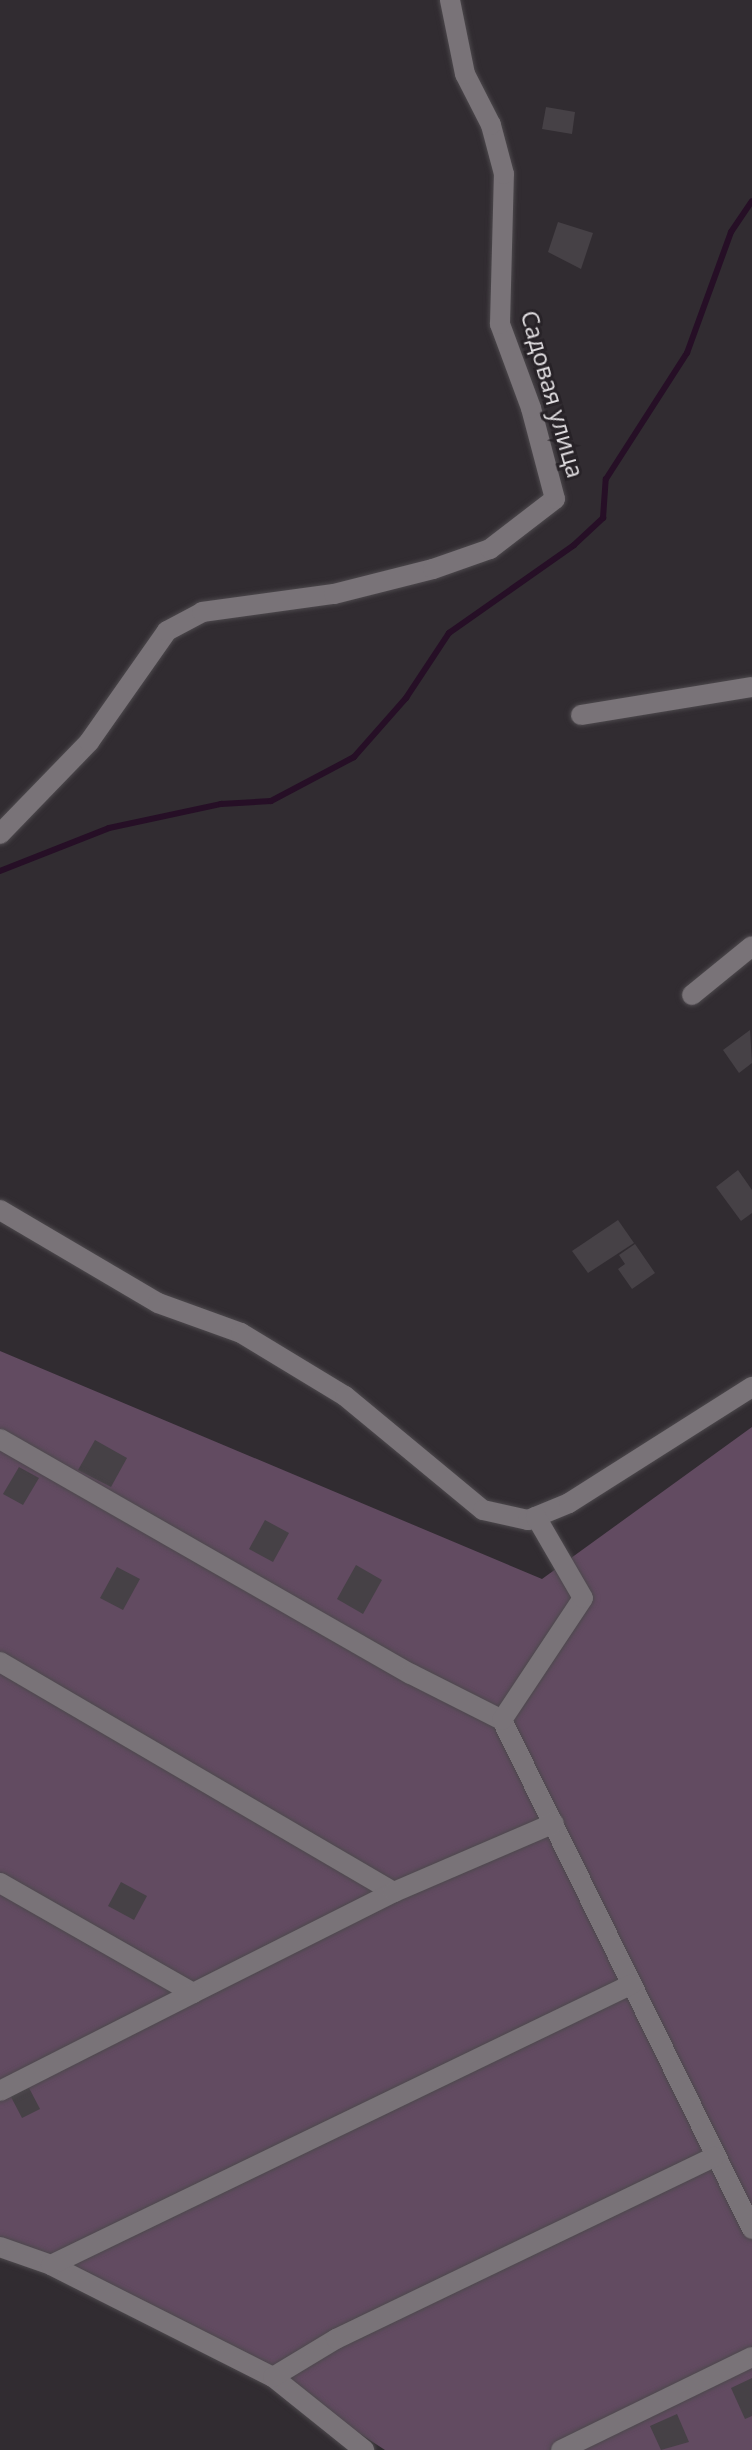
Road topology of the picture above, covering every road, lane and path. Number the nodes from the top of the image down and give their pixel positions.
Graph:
1 (450, 0) edge
2 (752, 687) edge
3 (581, 715) dead end
4 (0, 834) edge
5 (752, 946) edge
6 (692, 995) dead end
7 (0, 1210) edge
8 (752, 1387) edge
9 (0, 1439) edge
10 (536, 1517) junction
11 (0, 1662) edge
12 (502, 1720) junction
13 (554, 1823) junction
14 (0, 1883) edge
15 (394, 1892) junction
16 (632, 1984) junction
17 (193, 1993) junction
18 (0, 2091) edge
19 (715, 2157) junction
20 (752, 2229) edge
21 (0, 2247) edge
22 (51, 2265) junction
23 (752, 2357) edge
24 (273, 2377) junction
25 (364, 2450) edge
26 (561, 2450) edge

1 - 4 street, Садовая улица
2 - 3 street
5 - 6 street
7 - 10 street
8 - 10 street
9 - 12 street
10 - 12 street
11 - 15 street
12 - 13 street
13 - 15 street
13 - 16 street
14 - 17 street
15 - 17 street
16 - 19 street
16 - 22 street
17 - 18 street
19 - 20 street
19 - 24 street
21 - 22 street
22 - 24 street
23 - 26 street
24 - 25 street

